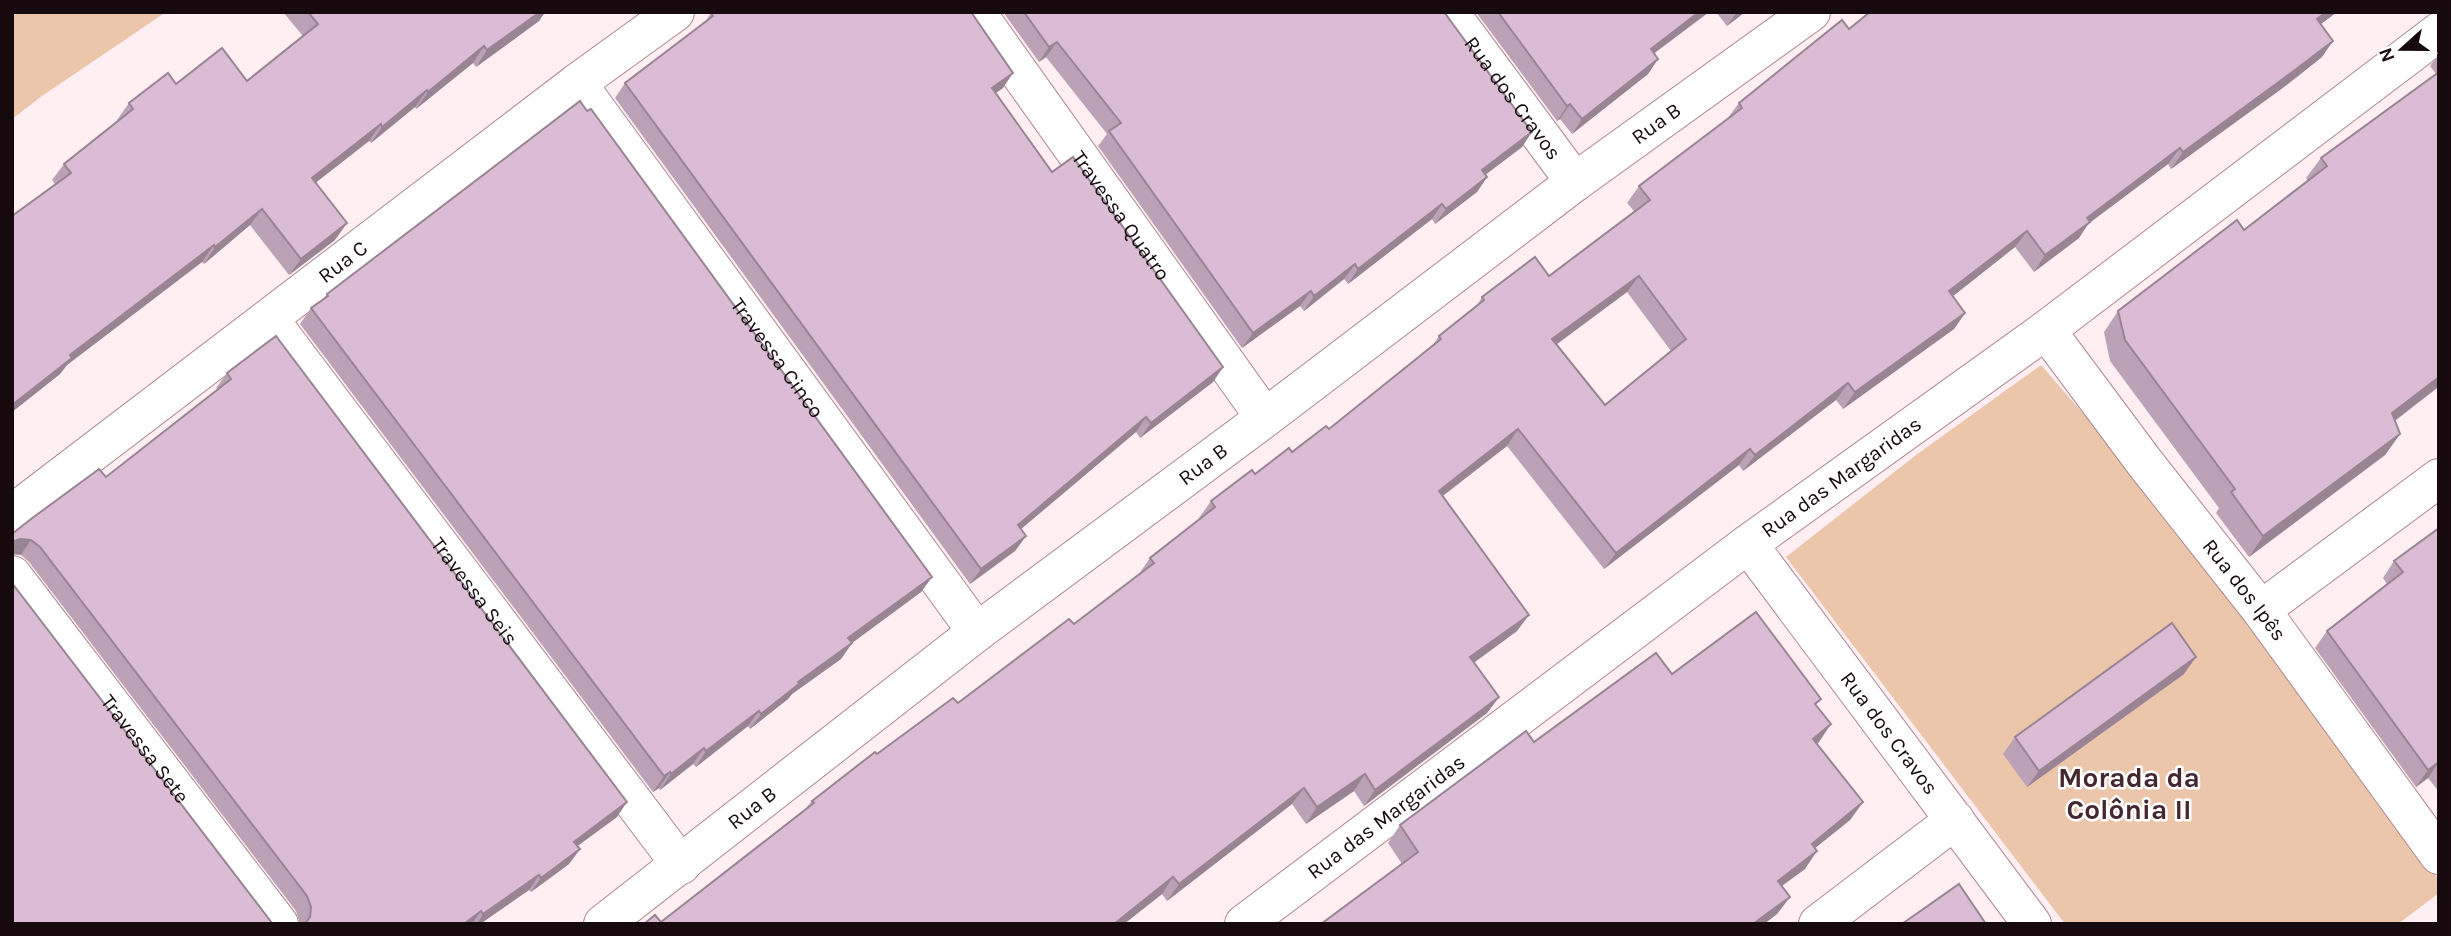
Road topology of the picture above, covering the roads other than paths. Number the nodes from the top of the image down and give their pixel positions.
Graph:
1 (675, 12) edge
2 (976, 12) edge
3 (1449, 12) edge
4 (1811, 12) edge
5 (2439, 32) edge
6 (577, 83) junction
7 (1575, 182) junction
8 (269, 319) junction
9 (2046, 330) junction
10 (1265, 418) junction
11 (2439, 478) edge
12 (12, 514) edge
13 (1748, 544) junction
14 (12, 575) edge
15 (2261, 610) junction
16 (977, 632) junction
17 (1955, 820) junction
18 (2439, 855) edge
19 (681, 864) junction
20 (279, 924) edge
21 (603, 924) edge
22 (1244, 924) edge
23 (1818, 924) edge
24 (2032, 924) edge

1 - 6 street, Rua C
2 - 10 street, Travessa Quatro
3 - 7 street, Rua dos Cravos
4 - 7 street, Rua B
5 - 9 street, Rua das Margaridas
6 - 8 street, Rua C
6 - 16 street, Travessa Cinco
7 - 10 street, Rua B
8 - 12 street, Rua C
8 - 19 street, Travessa Seis
9 - 13 street, Rua das Margaridas
9 - 15 street, Rua dos Ipês
10 - 16 street, Rua B
11 - 15 street
13 - 17 street, Rua dos Cravos
13 - 22 street, Rua das Margaridas
14 - 20 street, Travessa Sete
15 - 18 street, Rua dos Ipês
16 - 19 street, Rua B
17 - 23 street
17 - 24 street, Rua dos Cravos
19 - 21 street, Rua B

